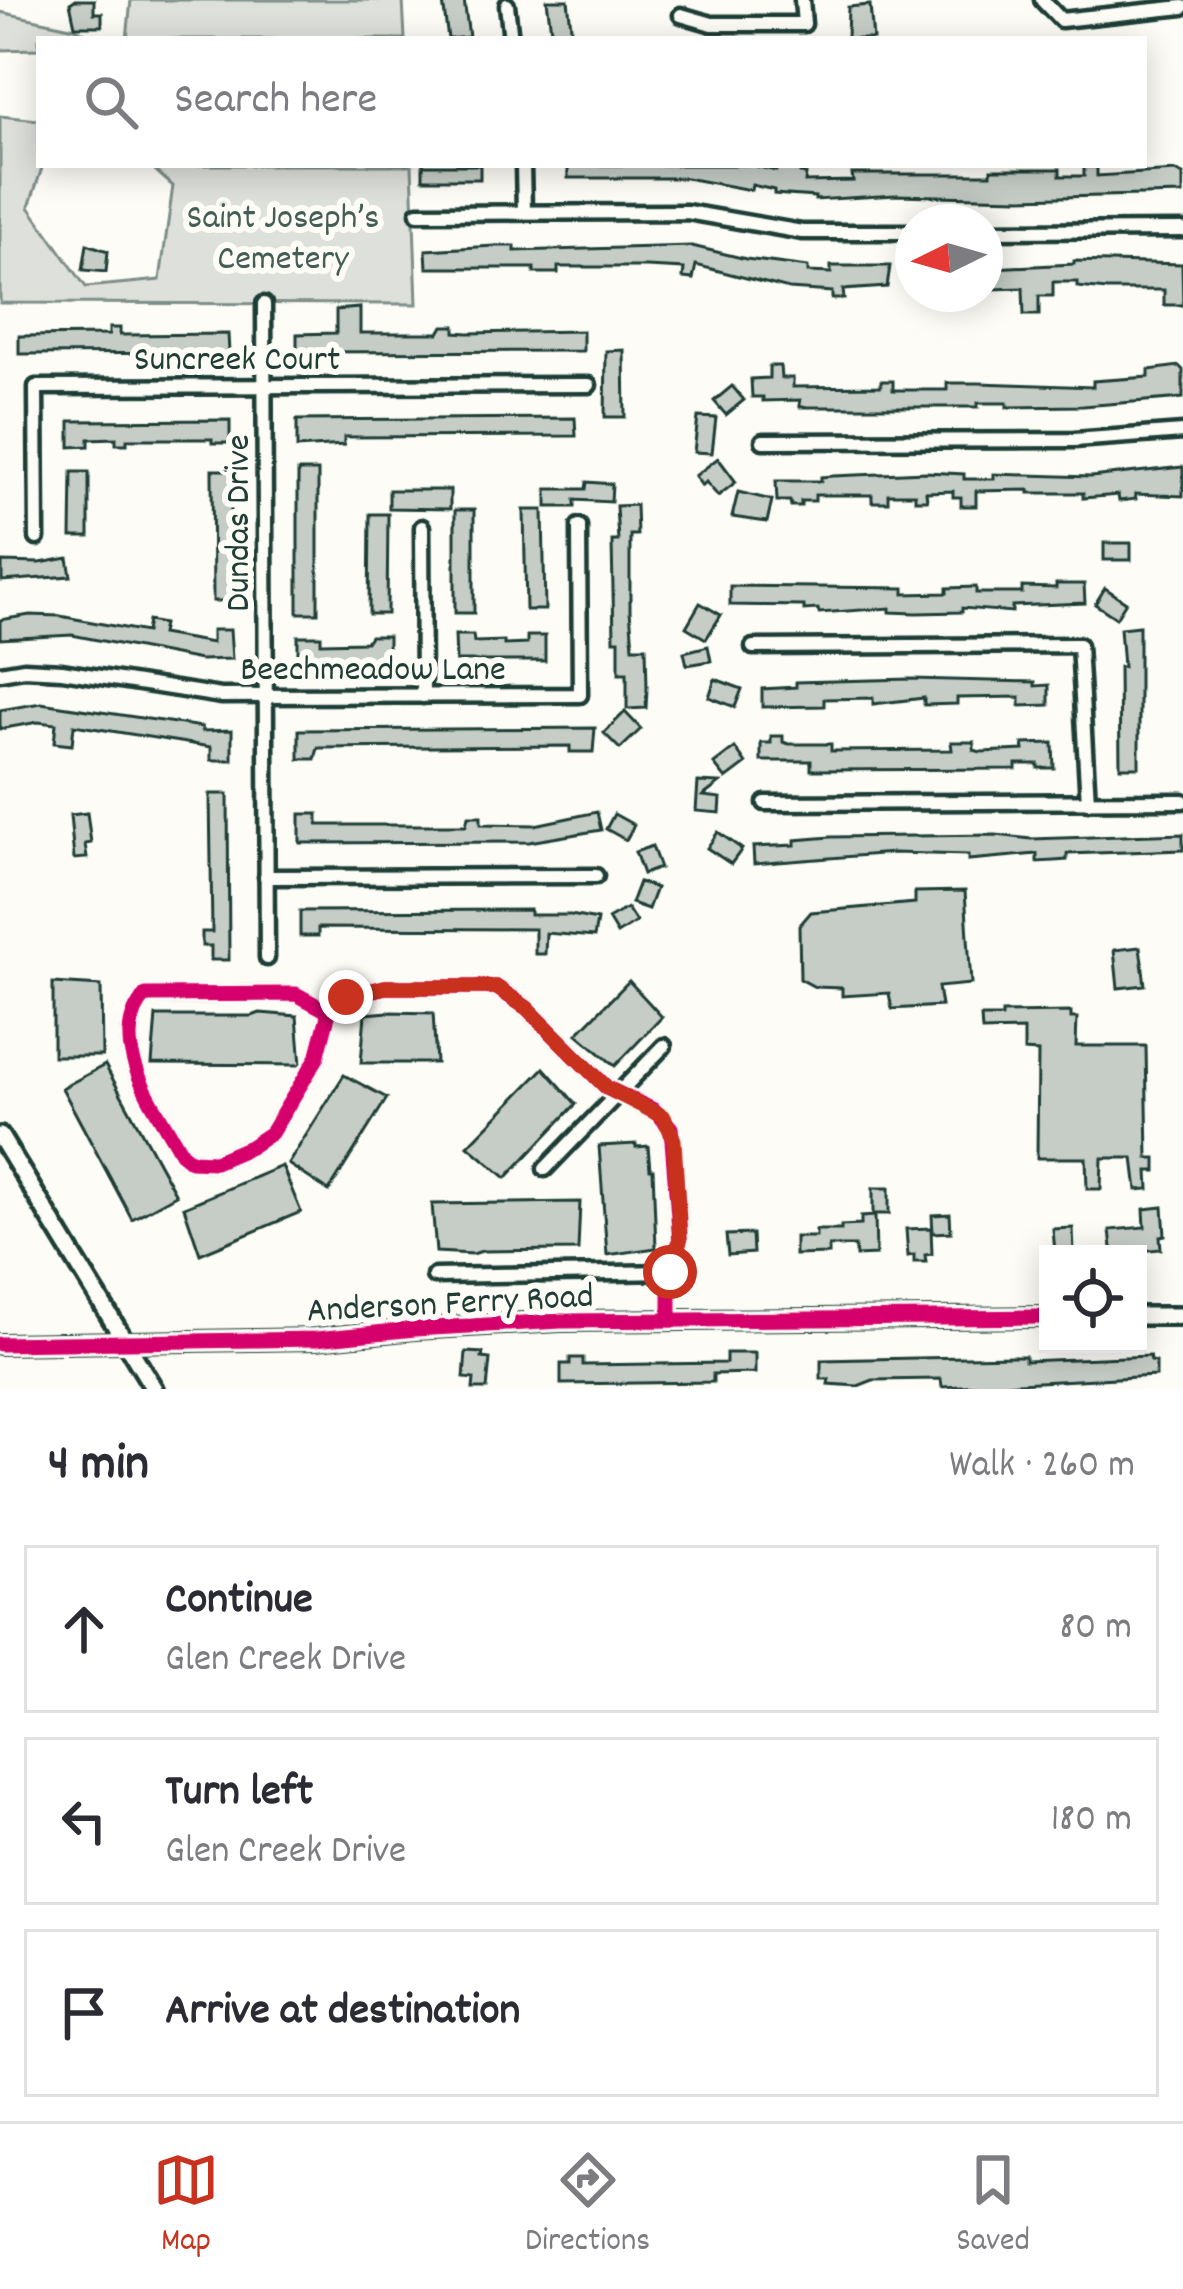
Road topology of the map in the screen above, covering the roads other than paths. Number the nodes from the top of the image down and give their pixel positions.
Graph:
1 (802, 0) edge
2 (1042, 0) edge
3 (507, 5) dead end
4 (1183, 7) edge
5 (680, 15) dead end
6 (511, 36) edge
7 (523, 168) edge
8 (524, 211) junction
9 (418, 213) dead end
10 (1183, 230) edge
11 (1003, 231) edge
12 (895, 232) edge
13 (264, 304) dead end
14 (589, 385) dead end
15 (264, 386) junction
16 (1183, 432) edge
17 (763, 441) dead end
18 (578, 526) dead end
19 (422, 527) dead end
20 (37, 538) dead end
21 (753, 647) dead end
22 (0, 673) edge
23 (423, 696) junction
24 (265, 697) junction
25 (1183, 801) edge
26 (1088, 802) junction
27 (765, 803) dead end
28 (266, 877) junction
29 (596, 877) dead end
30 (267, 958) dead end
31 (329, 1012) junction
32 (664, 1046) dead end
33 (618, 1093) junction
34 (0, 1136) edge
35 (545, 1169) dead end
36 (670, 1272) junction
37 (434, 1276) dead end
38 (1147, 1316) edge
39 (1183, 1316) edge
40 (1039, 1317) edge
41 (670, 1320) junction
42 (126, 1342) junction
43 (0, 1343) edge
44 (154, 1389) edge

1 - 5 street
2 - 4 street
3 - 6 street
7 - 8 street
8 - 9 street
8 - 12 street
10 - 11 street
13 - 15 street, Dundas Drive
14 - 15 street, Suncreek Court
15 - 20 street, Suncreek Court
15 - 24 street, Dundas Drive
16 - 17 street
18 - 23 street, Beechmeadow Lane
19 - 23 street
21 - 26 street
22 - 24 street, Beechmeadow Lane
23 - 24 street, Beechmeadow Lane
24 - 28 street, Dundas Drive
25 - 26 street
26 - 27 street
28 - 29 street
28 - 30 street, Dundas Drive
31 - 31 street
31 - 33 street
32 - 33 street
33 - 35 street
33 - 36 street
34 - 42 street
36 - 37 street
36 - 41 street
38 - 39 street
40 - 41 street, Anderson Ferry Road
41 - 42 street, Anderson Ferry Road
42 - 43 street, Anderson Ferry Road
42 - 44 street

